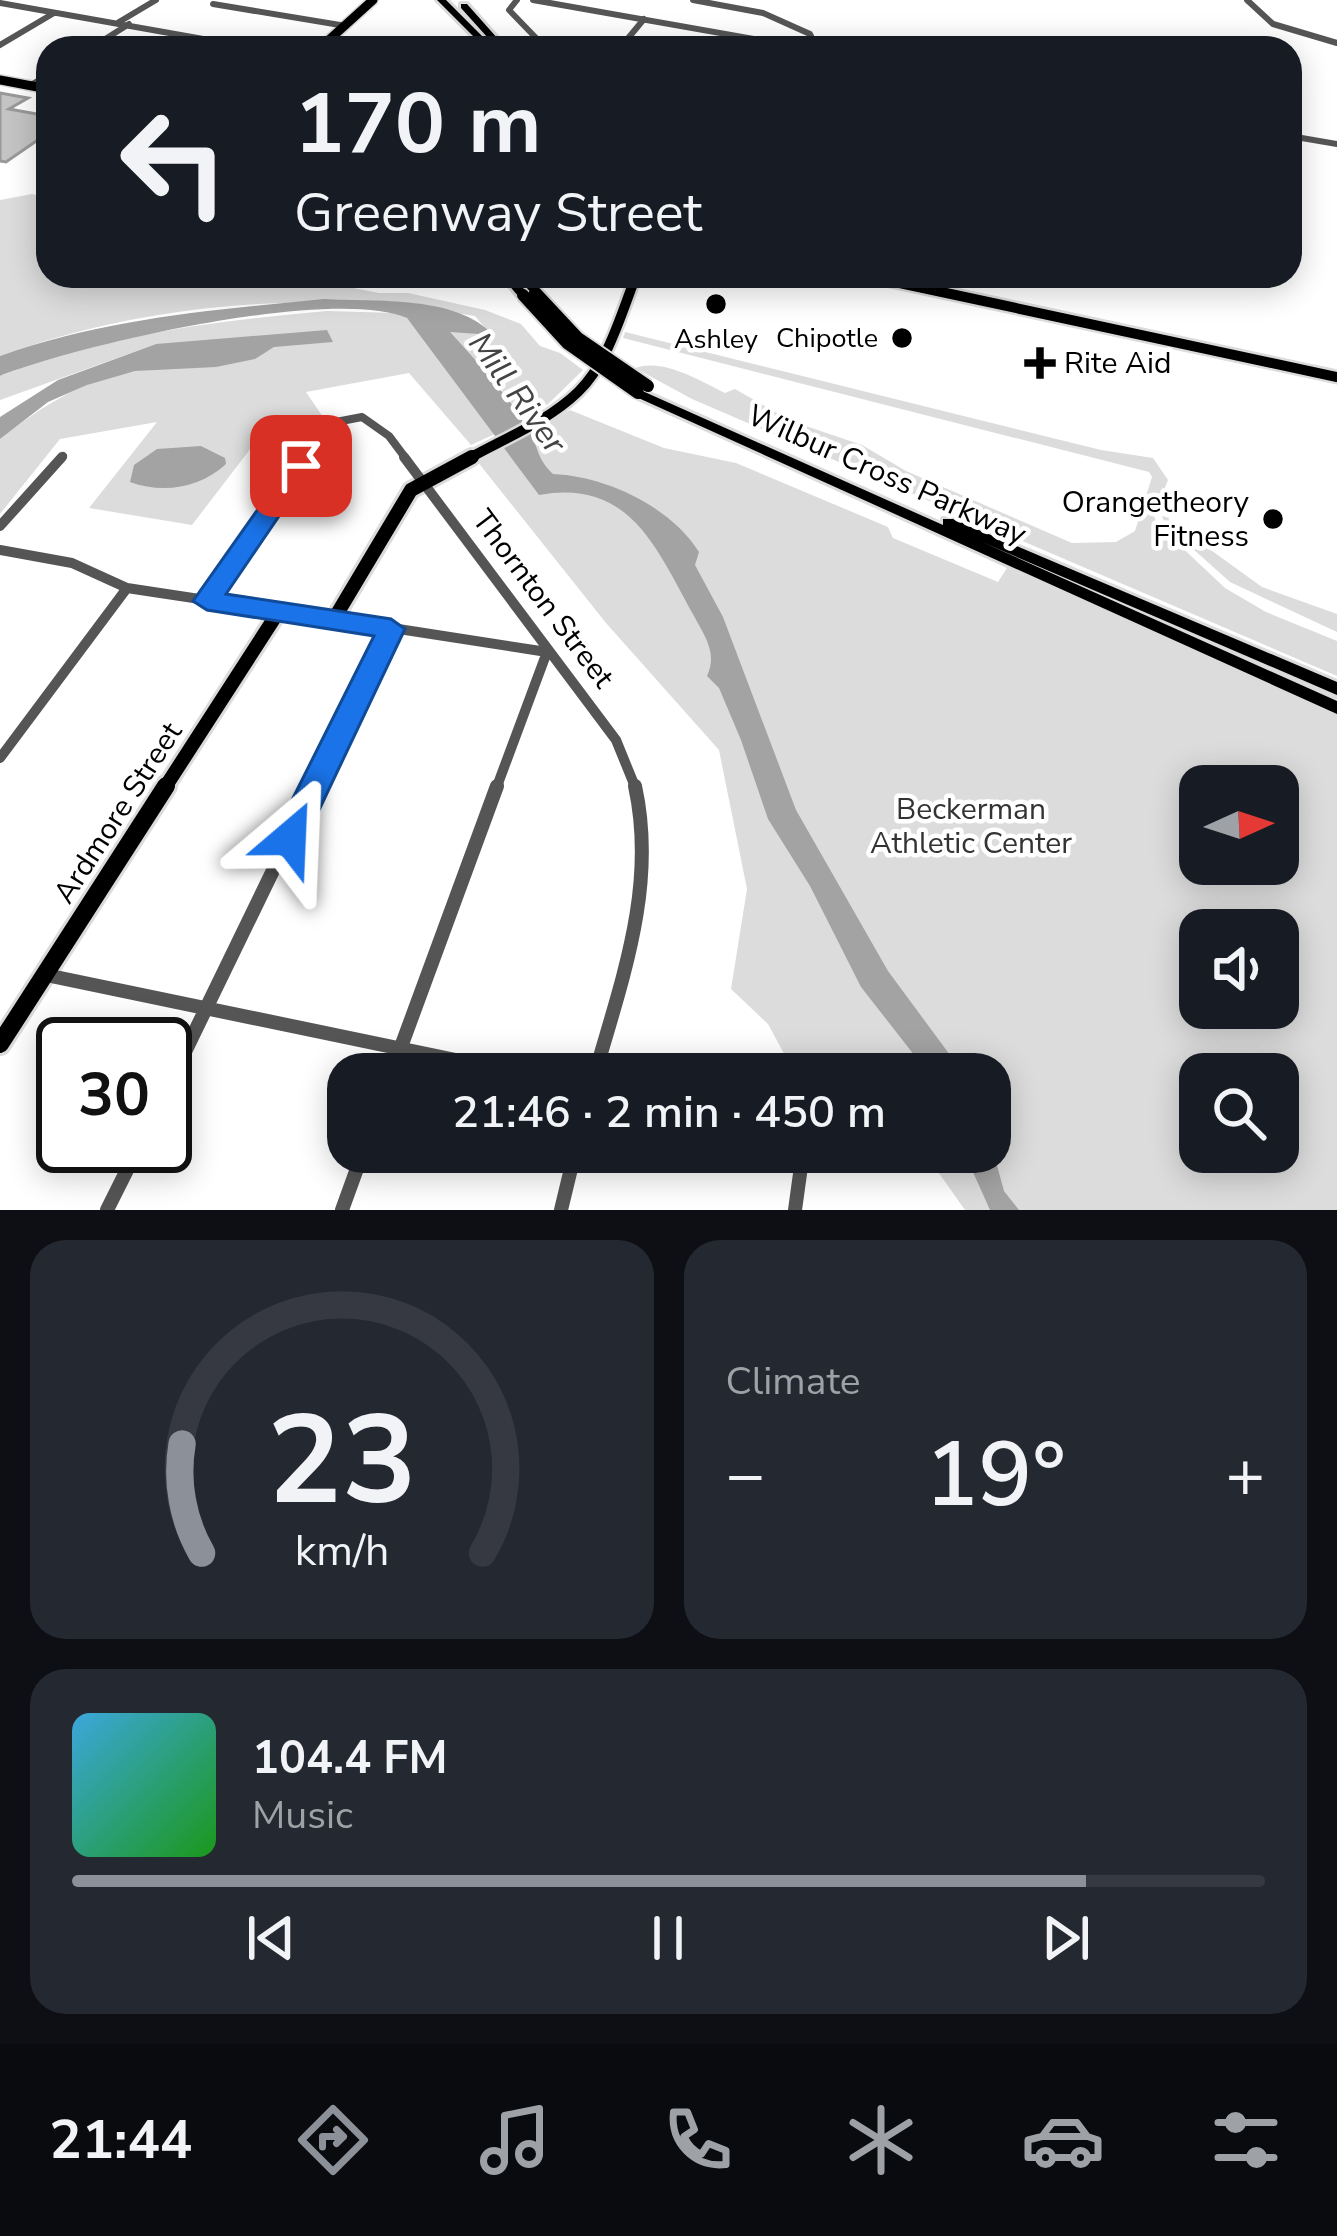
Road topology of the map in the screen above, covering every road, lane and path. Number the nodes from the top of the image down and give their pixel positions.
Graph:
1 (156, 0) edge
2 (245, 0) edge
3 (373, 0) edge
4 (441, 0) edge
5 (455, 0) edge
6 (517, 0) edge
7 (533, 0) edge
8 (693, 0) edge
9 (1246, 0) edge
10 (7, 2) edge
11 (213, 4) dead end
12 (233, 8) junction
13 (56, 12) junction
14 (644, 20) junction
15 (119, 22) junction
16 (129, 24) junction
17 (346, 26) junction
18 (110, 36) edge
19 (198, 36) edge
20 (334, 36) edge
21 (480, 36) edge
22 (493, 36) edge
23 (534, 36) edge
24 (632, 36) edge
25 (737, 36) edge
26 (811, 36) edge
27 (1337, 43) edge
28 (0, 44) edge
29 (0, 80) edge
30 (36, 82) edge
31 (30, 86) junction
32 (36, 87) edge
33 (1302, 138) edge
34 (1337, 144) edge
35 (523, 288) edge
36 (528, 288) edge
37 (631, 288) edge
38 (923, 288) edge
39 (529, 293) junction
40 (1337, 377) edge
41 (643, 390) junction
42 (63, 456) dead end
43 (422, 482) junction
44 (0, 526) edge
45 (0, 550) edge
46 (127, 588) junction
47 (207, 601) junction
48 (279, 611) junction
49 (334, 619) junction
50 (391, 629) junction
51 (547, 652) junction
52 (1337, 689) edge
53 (1337, 708) edge
54 (0, 758) edge
55 (46, 975) junction
56 (208, 1006) junction
57 (192, 1039) edge
58 (0, 1044) edge
59 (401, 1048) junction
60 (399, 1053) edge
61 (424, 1053) edge
62 (601, 1053) edge
63 (126, 1173) edge
64 (355, 1173) edge
65 (570, 1173) edge
66 (800, 1173) edge
67 (107, 1210) edge
68 (342, 1210) edge
69 (561, 1210) edge
70 (795, 1210) edge

1 - 15 street
2 - 12 street
3 - 17 main road
4 - 21 highway
5 - 22 highway
6 - 23 street
7 - 14 street
8 - 26 street
9 - 27 street
10 - 13 street
11 - 12 street
12 - 17 street
13 - 15 street
13 - 28 street
14 - 24 street
14 - 25 street
15 - 16 street
16 - 18 street
16 - 19 street
17 - 20 main road
29 - 31 main road
30 - 31 street
31 - 32 main road
33 - 34 street
35 - 39 highway
36 - 39 highway, Wilbur Cross Parkway
37 - 43 main road
38 - 40 main road
39 - 41 highway, Wilbur Cross Parkway, bridge
41 - 52 highway, Wilbur Cross Parkway
41 - 53 highway, Wilbur Cross Parkway
42 - 44 street
43 - 47 street, Thornton Street
43 - 49 main road
43 - 51 street, Thornton Street
45 - 46 street
46 - 47 street
46 - 54 street
47 - 48 street
48 - 49 main road
48 - 55 main road, Ardmore Street
49 - 50 street
50 - 51 street
50 - 56 street
51 - 59 street
51 - 62 street, Thornton Street
55 - 56 street
55 - 58 main road, Ardmore Street
56 - 57 street
56 - 59 street
59 - 60 street
59 - 61 street
63 - 67 street
64 - 68 street
65 - 69 street
66 - 70 street

